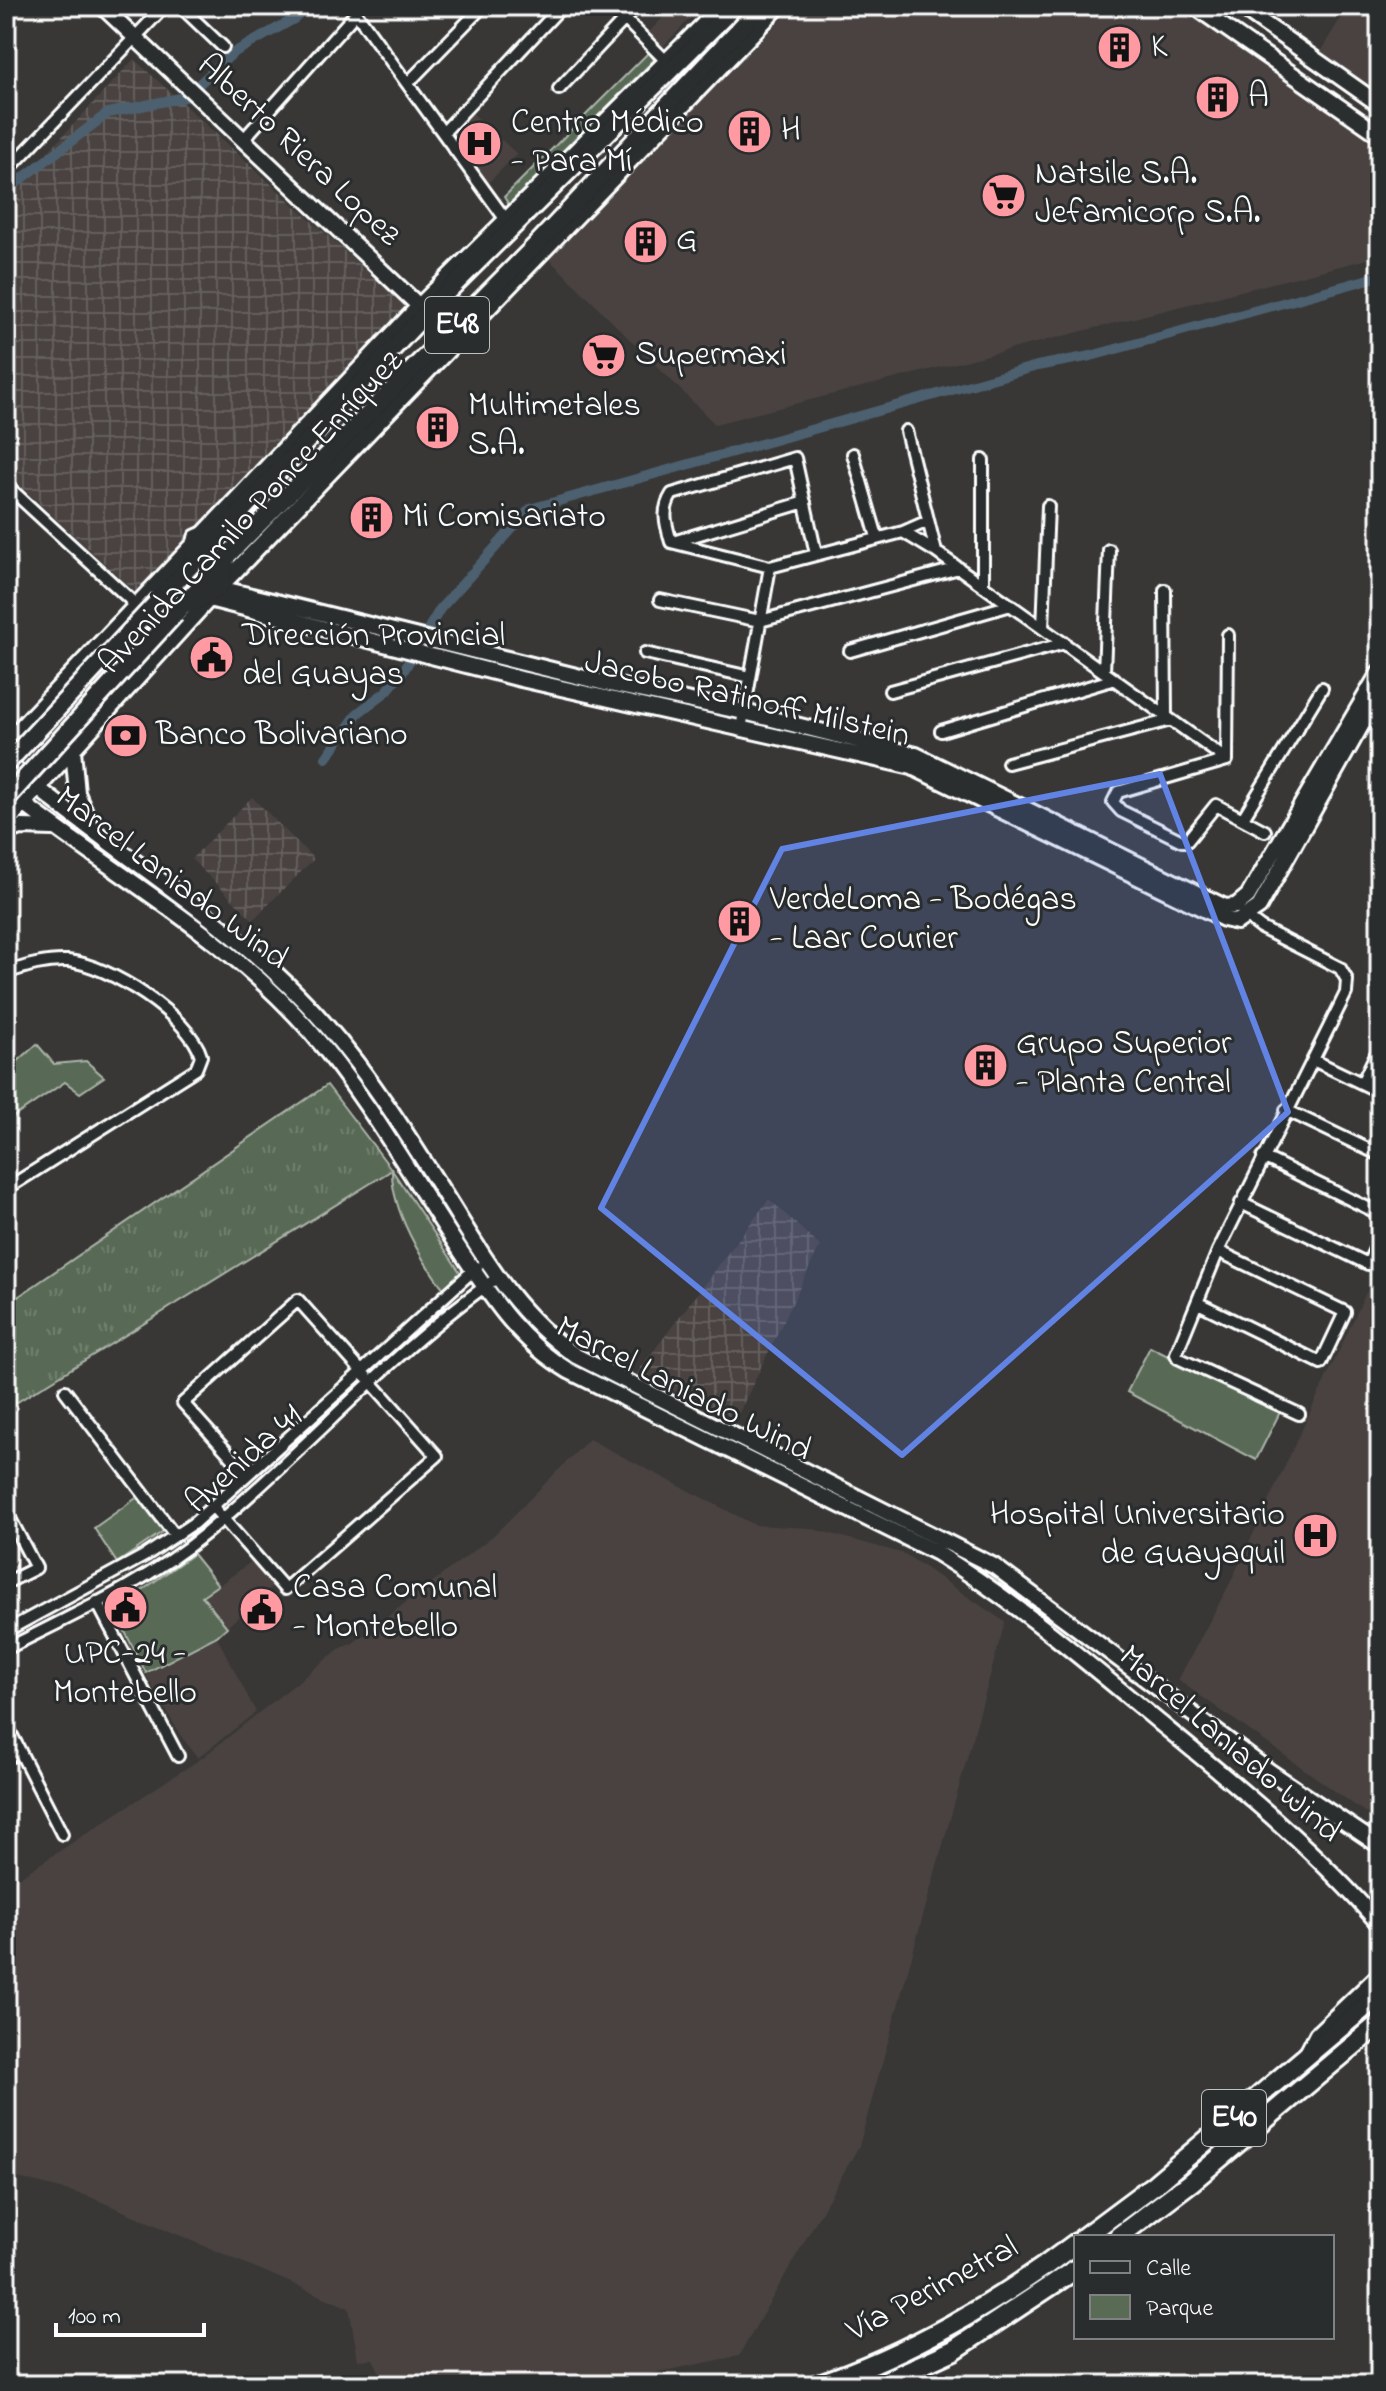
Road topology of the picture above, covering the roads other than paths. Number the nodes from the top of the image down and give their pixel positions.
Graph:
1 (102, 6) edge
2 (165, 6) edge
3 (180, 6) edge
4 (483, 6) edge
5 (562, 6) edge
6 (612, 6) edge
7 (637, 6) edge
8 (721, 6) edge
9 (735, 6) edge
10 (761, 6) edge
11 (779, 6) edge
12 (1194, 6) edge
13 (1239, 6) edge
14 (624, 20) junction
15 (135, 37) junction
16 (223, 47) dead end
17 (733, 53) junction
18 (670, 65) junction
19 (646, 81) joint
20 (408, 83) junction
21 (559, 89) dead end
22 (683, 92) junction
23 (1380, 105) edge
24 (657, 120) junction
25 (443, 133) junction
26 (1380, 135) edge
27 (243, 140) junction
28 (650, 140) junction
29 (627, 151) junction
30 (6, 172) edge
31 (528, 212) junction
32 (506, 220) junction
33 (502, 238) junction
34 (422, 310) junction
35 (906, 431) dead end
36 (853, 454) dead end
37 (983, 460) dead end
38 (6, 485) edge
39 (805, 502) junction
40 (1048, 506) dead end
41 (928, 521) junction
42 (230, 524) junction
43 (903, 532) junction
44 (877, 537) junction
45 (197, 538) junction
46 (671, 542) junction
47 (1109, 550) dead end
48 (936, 552) junction
49 (816, 554) junction
50 (228, 555) junction
51 (192, 565) junction
52 (770, 567) junction
53 (959, 568) junction
54 (983, 585) junction
55 (1165, 590) dead end
56 (214, 593) junction
57 (660, 600) dead end
58 (135, 604) junction
59 (1011, 605) junction
60 (176, 613) junction
61 (760, 621) junction
62 (1043, 628) junction
63 (1228, 635) dead end
64 (1065, 643) junction
65 (850, 651) dead end
66 (645, 653) dead end
67 (1380, 671) edge
68 (1104, 672) junction
69 (750, 677) junction
70 (1115, 679) junction
71 (1322, 688) dead end
72 (890, 691) dead end
73 (1380, 692) edge
74 (744, 712) junction
75 (1168, 718) junction
76 (741, 729) junction
77 (941, 731) dead end
78 (6, 743) edge
79 (73, 750) junction
80 (1227, 760) junction
81 (6, 763) edge
82 (1008, 763) dead end
83 (1328, 770) junction
84 (37, 789) junction
85 (6, 790) edge
86 (6, 799) edge
87 (23, 804) junction
88 (1243, 818) junction
89 (6, 823) edge
90 (54, 828) junction
91 (6, 831) edge
92 (1265, 831) dead end
93 (95, 834) junction
94 (1081, 843) junction
95 (1248, 918) junction
96 (6, 973) edge
97 (1380, 1046) edge
98 (1313, 1060) junction
99 (1362, 1083) junction
100 (1380, 1092) edge
101 (1286, 1110) junction
102 (1380, 1155) edge
103 (1263, 1157) junction
104 (6, 1189) edge
105 (1241, 1203) junction
106 (1380, 1214) edge
107 (1380, 1238) edge
108 (1218, 1251) junction
109 (485, 1259) junction
110 (474, 1270) junction
111 (497, 1278) junction
112 (484, 1287) junction
113 (1198, 1303) junction
114 (362, 1371) junction
115 (373, 1384) junction
116 (65, 1391) dead end
117 (1299, 1414) dead end
118 (247, 1474) junction
119 (212, 1506) junction
120 (8, 1518) edge
121 (223, 1518) junction
122 (175, 1535) junction
123 (6, 1583) edge
124 (97, 1602) junction
125 (6, 1631) edge
126 (6, 1649) edge
127 (6, 1724) edge
128 (20, 1751) junction
129 (178, 1756) dead end
130 (6, 1759) edge
131 (62, 1834) dead end
132 (1380, 1846) edge
133 (1380, 1925) edge
134 (1380, 1974) edge
135 (1380, 1994) edge
136 (1380, 2023) edge
137 (1303, 2061) junction
138 (1086, 2235) edge
139 (1121, 2235) edge
140 (1074, 2245) edge
141 (1074, 2270) edge
142 (816, 2385) edge
143 (877, 2385) edge

1 - 15 main road, Alberto Riera Lopez
2 - 15 street
3 - 16 street
4 - 20 street
5 - 25 street
6 - 14 street
7 - 14 street
8 - 18 main road
9 - 18 main road, Avenida Camilo Ponce Enríquez / E48
10 - 22 main road, Avenida Camilo Ponce Enríquez / E48
11 - 17 main road, Avenida Camilo Ponce Enríquez / E48
12 - 26 main road
13 - 23 main road
14 - 18 street
14 - 21 street
15 - 27 main road, Alberto Riera Lopez
15 - 30 street
17 - 22 main road
17 - 28 main road, Avenida Camilo Ponce Enríquez / E48
18 - 19 main road
18 - 31 main road, Avenida Camilo Ponce Enríquez / E48
19 - 32 main road, Avenida Camilo Ponce Enríquez / E48
20 - 25 street
20 - 27 street
22 - 24 main road, Avenida Camilo Ponce Enríquez / E48
24 - 28 main road
24 - 29 main road, Avenida Camilo Ponce Enríquez / E48
25 - 32 street
27 - 34 main road, Alberto Riera Lopez
28 - 29 main road
28 - 56 main road, Avenida Camilo Ponce Enríquez / E48
29 - 50 main road, Avenida Camilo Ponce Enríquez / E48
31 - 32 main road
31 - 33 main road, Avenida Camilo Ponce Enríquez / E48
32 - 33 main road
32 - 34 main road, Avenida Camilo Ponce Enríquez / E48
33 - 34 main road, Avenida Camilo Ponce Enríquez / E48
34 - 42 main road, Avenida Camilo Ponce Enríquez / E48
34 - 45 main road, Avenida Camilo Ponce Enríquez / E48
35 - 41 street
36 - 44 street
37 - 54 street
38 - 58 street
39 - 46 street
39 - 46 street
39 - 49 street
40 - 62 street
41 - 43 street
41 - 48 street
42 - 45 main road
42 - 51 main road, Avenida Camilo Ponce Enríquez / E48
43 - 44 street
43 - 48 street
44 - 49 street
45 - 51 main road
45 - 58 main road, Avenida Camilo Ponce Enríquez / E48
46 - 52 street
47 - 68 street
48 - 53 street
49 - 52 street
50 - 56 main road
50 - 60 main road, Avenida Camilo Ponce Enríquez / E48
51 - 81 main road, Avenida Camilo Ponce Enríquez / E48, bridge
52 - 61 street
53 - 54 street
53 - 61 street
54 - 59 street
55 - 75 street
56 - 60 main road
56 - 74 main road, Jacobo Ratinoff Milstein
56 - 76 main road, Jacobo Ratinoff Milstein
56 - 79 main road, Avenida Camilo Ponce Enríquez / E48
57 - 61 street
58 - 78 main road, Avenida Camilo Ponce Enríquez / E48
59 - 62 street
59 - 65 street
60 - 86 main road, Avenida Camilo Ponce Enríquez / E48, bridge
61 - 69 street
62 - 64 street
63 - 80 street
64 - 68 street
64 - 72 street
66 - 69 street
67 - 83 main road
68 - 70 street
69 - 74 street
70 - 75 street
70 - 77 street
71 - 88 street
73 - 83 main road
74 - 76 street
74 - 94 main road, Jacobo Ratinoff Milstein
75 - 80 street
75 - 82 street
76 - 94 main road, Jacobo Ratinoff Milstein
79 - 84 main road, Avenida Camilo Ponce Enríquez / E48
79 - 93 main road
80 - 88 street
81 - 84 main road, Marcel Laniado Wind
83 - 94 main road, Jacobo Ratinoff Milstein
83 - 95 main road
84 - 87 main road, Avenida Camilo Ponce Enríquez / E48
84 - 93 main road, Marcel Laniado Wind
85 - 87 main road, Marcel Laniado Wind
87 - 89 main road, Avenida Camilo Ponce Enríquez / E48
87 - 90 main road, Marcel Laniado Wind
88 - 92 street
90 - 91 main road
90 - 110 main road, Marcel Laniado Wind
93 - 109 main road, Marcel Laniado Wind
94 - 95 main road, Jacobo Ratinoff Milstein
95 - 98 street
96 - 104 street
97 - 99 street
98 - 99 street
98 - 101 street
99 - 100 street
101 - 102 street
101 - 103 street
103 - 105 street
103 - 106 street
105 - 107 street
105 - 108 street
108 - 113 street
108 - 113 street
109 - 110 street, Avenida 41
109 - 111 main road, Marcel Laniado Wind
110 - 112 main road, Marcel Laniado Wind
110 - 114 street, Avenida 41
111 - 112 street, Avenida 41
111 - 132 main road, Marcel Laniado Wind
112 - 115 street, Avenida 41
112 - 133 main road, Marcel Laniado Wind
113 - 117 street
114 - 115 street
114 - 118 street, Avenida 41
114 - 118 street
115 - 121 street, Avenida 41
115 - 121 street
116 - 122 street
118 - 119 street, Avenida 41
119 - 121 street
119 - 122 street, Avenida 41
120 - 123 street
121 - 124 street, Avenida 41
122 - 125 street, Avenida 41
124 - 126 street, Avenida 41
124 - 129 street
127 - 128 street
128 - 130 street
128 - 131 street
134 - 137 main road
135 - 137 highway, E40
136 - 139 highway, E40
137 - 138 highway, E40
140 - 142 highway, Vía Perimetral
141 - 143 highway, Vía Perimetral

